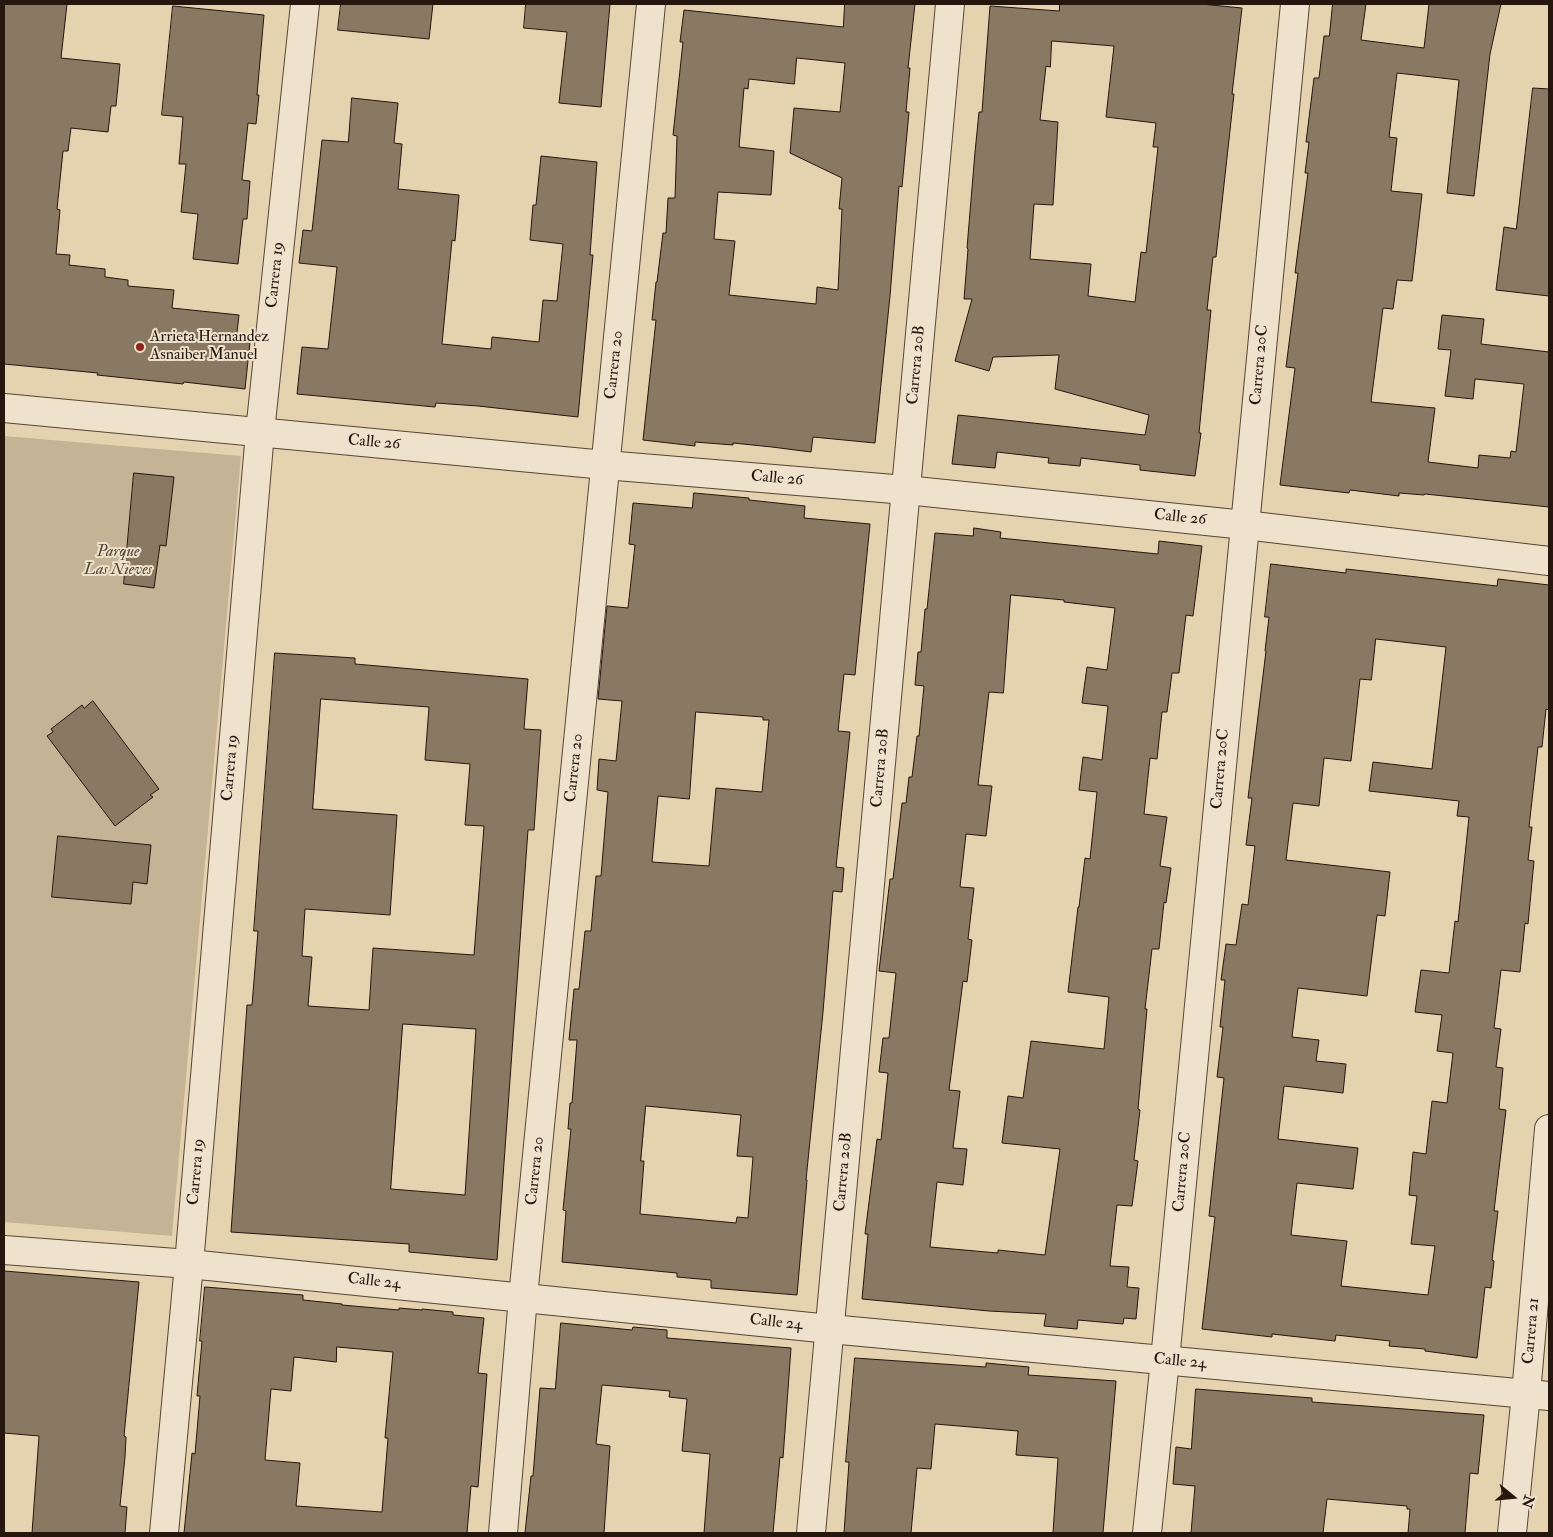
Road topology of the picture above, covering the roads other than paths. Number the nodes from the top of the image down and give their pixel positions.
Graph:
1 (305, 4) edge
2 (651, 4) edge
3 (950, 4) edge
4 (1295, 4) edge
5 (4, 408) edge
6 (260, 432) junction
7 (605, 465) junction
8 (906, 490) junction
9 (1244, 525) junction
10 (1549, 561) edge
11 (1549, 1129) edge
12 (4, 1250) edge
13 (189, 1264) junction
14 (523, 1297) junction
15 (830, 1329) junction
16 (1165, 1360) junction
17 (1538, 1395) edge
18 (164, 1533) edge
19 (503, 1533) edge
20 (811, 1533) edge
21 (1147, 1533) edge
22 (1512, 1533) edge

1 - 6 street, Carrera 19
2 - 7 street, Carrera 20
3 - 8 street, Carrera 20B
4 - 9 street, Carrera 20C
5 - 6 street, Calle 26
6 - 7 street, Calle 26
6 - 13 street, Carrera 19
7 - 8 street, Calle 26
7 - 14 street, Carrera 20
8 - 9 street, Calle 26
8 - 15 street, Carrera 20B
9 - 10 street, Calle 26
9 - 16 street, Carrera 20C
11 - 17 street, Carrera 21
12 - 13 street, Calle 24
13 - 14 street, Calle 24
13 - 18 street, Carrera 19
14 - 15 street, Calle 24
14 - 19 street, Carrera 20
15 - 16 street, Calle 24
15 - 20 street, Carrera 20B
16 - 17 street, Calle 24
16 - 21 street, Carrera 20C
17 - 22 street, Carrera 21

